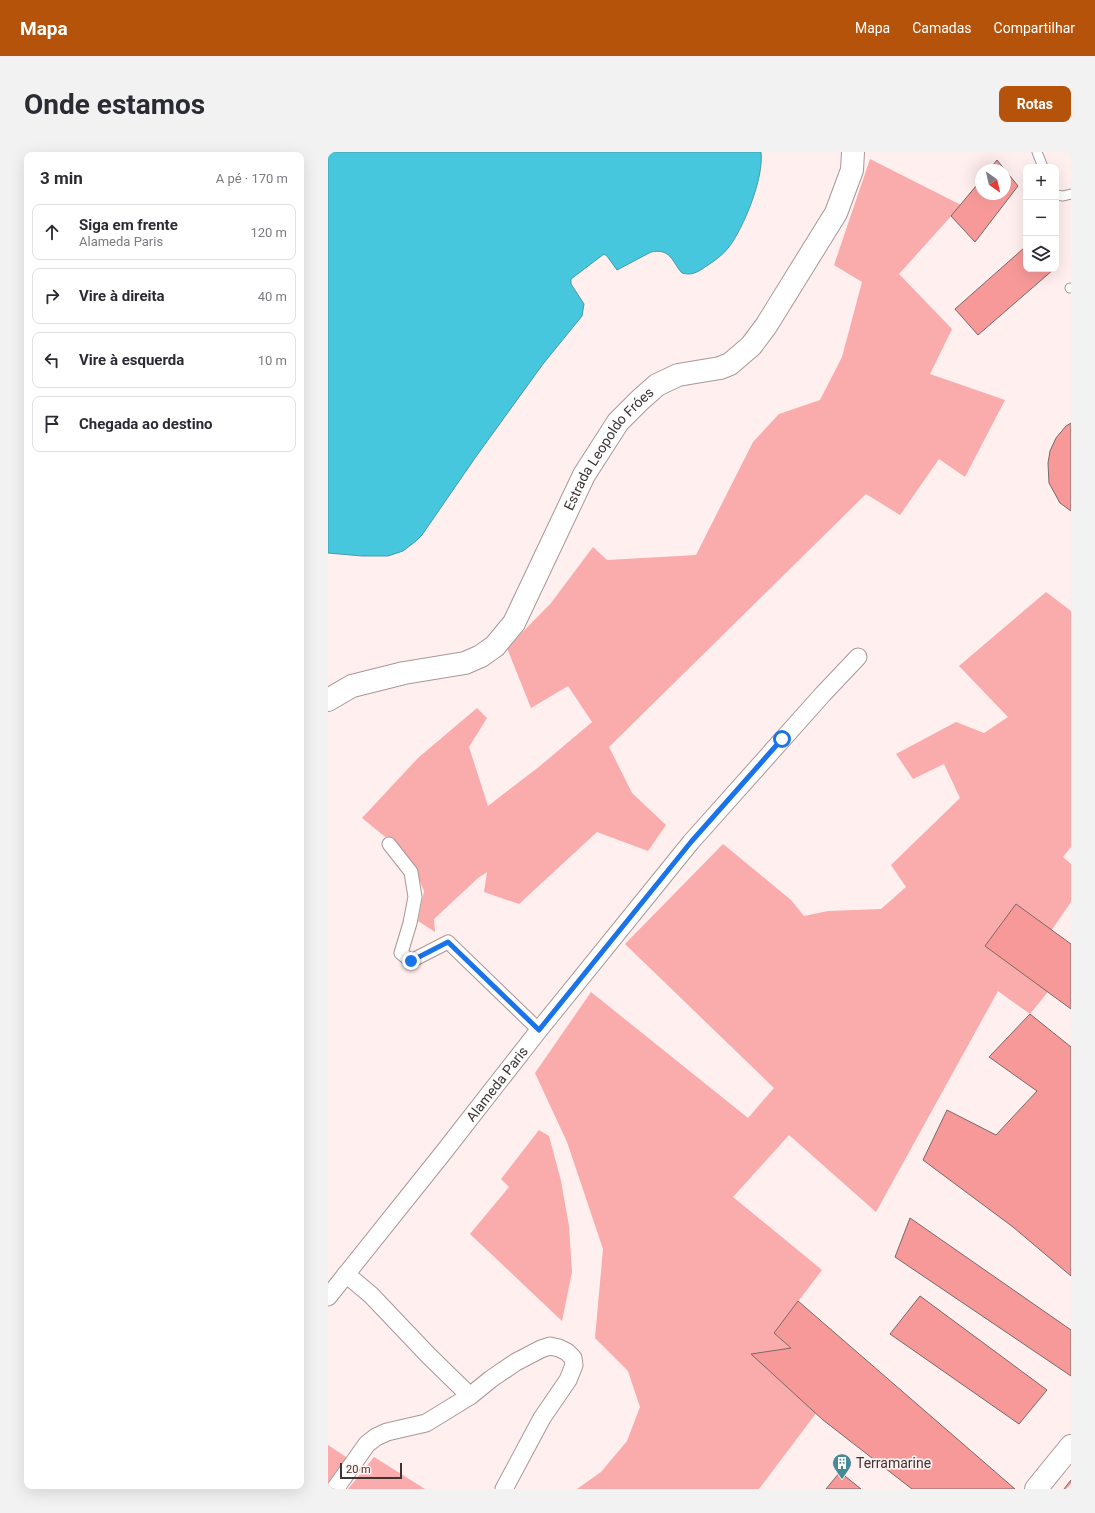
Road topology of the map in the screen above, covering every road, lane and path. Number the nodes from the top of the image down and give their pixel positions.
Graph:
1 (853, 152) edge
2 (1037, 152) edge
3 (1042, 164) edge
4 (1071, 194) edge
5 (1059, 196) edge
6 (858, 657) dead end
7 (328, 700) edge
8 (389, 844) dead end
9 (539, 1030) junction
10 (346, 1274) junction
11 (328, 1297) edge
12 (470, 1396) junction
13 (1071, 1446) edge
14 (335, 1489) edge
15 (504, 1489) edge
16 (1036, 1489) edge

1 - 7 street, Estrada Leopoldo Fróes
2 - 3 lane
4 - 5 lane
6 - 9 street, Alameda Paris
8 - 9 street
9 - 10 street, Alameda Paris
10 - 11 street, Alameda Paris
10 - 12 street
12 - 14 street
12 - 15 street
13 - 16 street

